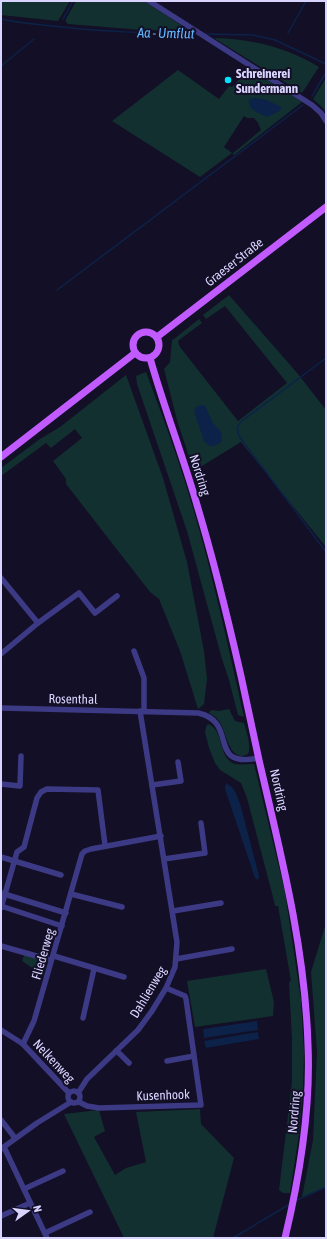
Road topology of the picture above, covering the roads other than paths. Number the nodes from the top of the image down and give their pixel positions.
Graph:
1 (149, 1) edge
2 (326, 121) edge
3 (326, 206) edge
4 (157, 337) junction
5 (135, 353) junction
6 (150, 358) junction
7 (1, 457) edge
8 (1, 578) edge
9 (117, 596) dead end
10 (38, 623) junction
11 (134, 651) dead end
12 (1, 654) edge
13 (1, 708) edge
14 (142, 711) junction
15 (21, 756) dead end
16 (259, 758) junction
17 (178, 762) dead end
18 (1, 784) edge
19 (152, 785) junction
20 (201, 823) dead end
21 (161, 836) junction
22 (105, 845) junction
23 (1, 857) edge
24 (164, 859) junction
25 (15, 861) junction
26 (61, 876) dead end
27 (3, 893) edge
28 (71, 894) junction
29 (221, 903) dead end
30 (1, 907) edge
31 (122, 907) dead end
32 (173, 911) junction
33 (66, 913) junction
34 (62, 926) junction
35 (1, 946) edge
36 (232, 949) dead end
37 (54, 956) junction
38 (47, 958) dead end
39 (176, 959) junction
40 (94, 969) junction
41 (124, 977) dead end
42 (166, 988) junction
43 (83, 1018) dead end
44 (34, 1022) joint
45 (1, 1030) edge
46 (23, 1044) junction
47 (116, 1051) junction
48 (194, 1056) junction
49 (167, 1061) dead end
50 (129, 1063) dead end
51 (70, 1093) junction
52 (78, 1093) junction
53 (71, 1102) junction
54 (79, 1102) junction
55 (1, 1120) edge
56 (15, 1138) junction
57 (3, 1148) edge
58 (63, 1171) dead end
59 (24, 1189) junction
60 (30, 1203) junction
61 (90, 1212) dead end
62 (1, 1216) edge
63 (46, 1236) edge
64 (285, 1238) edge

1 - 2 street
3 - 4 main road, Graeser Straße
4 - 5 main road
4 - 6 main road
5 - 6 main road
5 - 7 main road
6 - 16 main road, Nordring
8 - 10 street
9 - 10 street
10 - 12 street
11 - 14 street
13 - 14 street, Rosenthal
14 - 16 street, Rosenthal
14 - 19 street, Dahlienweg
15 - 18 street
16 - 64 main road, Nordring
17 - 19 street
19 - 21 street, Dahlienweg
20 - 24 street
21 - 22 street, Fliederweg
21 - 24 street, Dahlienweg
22 - 25 street
22 - 28 street, Fliederweg
23 - 25 street
24 - 32 street, Dahlienweg
25 - 26 street
25 - 27 street
27 - 30 street
27 - 33 street
28 - 31 street
28 - 33 street, Fliederweg
29 - 32 street
30 - 34 street
32 - 39 street, Dahlienweg
33 - 34 street, Fliederweg
34 - 37 street, Fliederweg
35 - 38 street, Fliederweg
36 - 39 street, Dahlienweg
37 - 40 street
37 - 44 street, Fliederweg
39 - 42 street, Dahlienweg
40 - 41 street
40 - 43 street
42 - 47 street, Dahlienweg
42 - 48 street, Kusenhook
44 - 46 street, Nelkenweg
45 - 46 street, Nelkenweg
46 - 51 street, Nelkenweg
47 - 50 street
47 - 52 street, Dahlienweg
48 - 49 street
48 - 54 street, Kusenhook
51 - 52 street
51 - 53 street
52 - 54 street
53 - 54 street, Kusenhook
53 - 56 street
55 - 56 street
56 - 57 street
57 - 59 street
58 - 59 street
59 - 60 street
60 - 62 street
60 - 63 street
61 - 63 street

